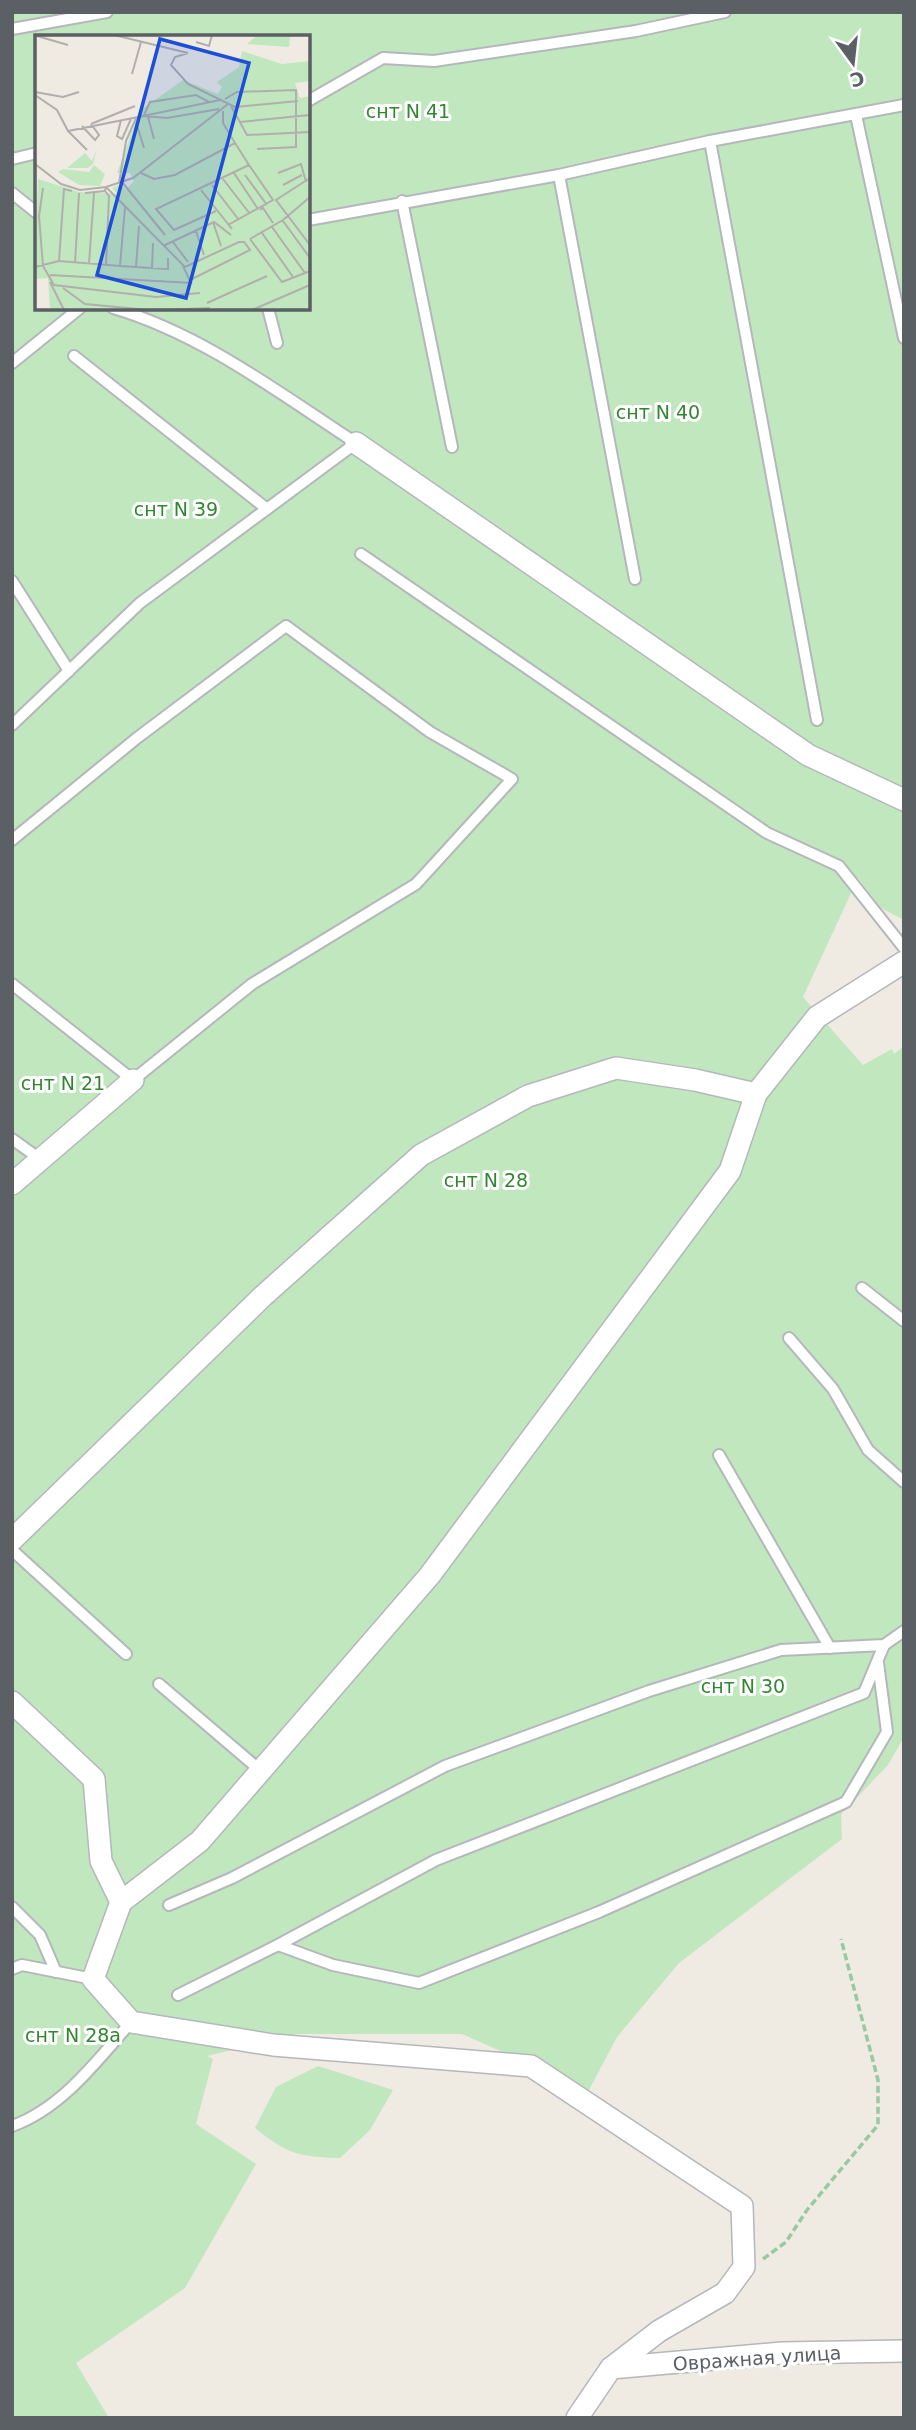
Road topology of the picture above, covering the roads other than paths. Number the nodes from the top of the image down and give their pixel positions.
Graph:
1 (107, 12) edge
2 (725, 12) edge
3 (12, 29) edge
4 (310, 100) edge
5 (904, 105) edge
6 (856, 115) junction
7 (710, 141) junction
8 (35, 153) edge
9 (12, 159) edge
10 (559, 175) junction
11 (12, 193) edge
12 (402, 201) junction
13 (35, 211) edge
14 (310, 220) edge
15 (78, 310) edge
16 (120, 310) edge
17 (269, 310) edge
18 (904, 338) edge
19 (277, 342) dead end
20 (74, 356) dead end
21 (12, 363) edge
22 (356, 443) junction
23 (452, 447) dead end
24 (267, 509) junction
25 (361, 554) dead end
26 (635, 579) dead end
27 (12, 581) edge
28 (69, 671) junction
29 (817, 720) dead end
30 (12, 725) edge
31 (904, 800) edge
32 (12, 840) edge
33 (904, 948) edge
34 (904, 962) edge
35 (12, 984) edge
36 (133, 1080) junction
37 (756, 1094) junction
38 (12, 1139) edge
39 (40, 1159) junction
40 (12, 1184) edge
41 (862, 1288) dead end
42 (904, 1321) edge
43 (789, 1338) dead end
44 (719, 1455) dead end
45 (904, 1482) edge
46 (12, 1540) edge
47 (12, 1550) edge
48 (904, 1631) edge
49 (884, 1645) junction
50 (830, 1648) junction
51 (126, 1654) dead end
52 (877, 1661) junction
53 (159, 1684) dead end
54 (12, 1702) edge
55 (261, 1771) junction
56 (121, 1902) junction
57 (169, 1905) dead end
58 (12, 1907) edge
59 (278, 1945) junction
60 (12, 1969) edge
61 (56, 1972) junction
62 (93, 1979) junction
63 (178, 1995) dead end
64 (131, 2022) junction
65 (12, 2126) edge
66 (904, 2351) edge
67 (611, 2368) junction
68 (578, 2418) edge

1 - 3 lane
2 - 4 lane
5 - 6 lane
6 - 7 lane
6 - 18 lane
7 - 10 lane
7 - 29 lane
8 - 9 lane
10 - 12 lane
10 - 26 lane
11 - 13 lane
12 - 14 lane
12 - 23 lane
15 - 21 lane
16 - 22 lane
17 - 19 lane
20 - 24 lane
22 - 24 lane
22 - 31 street
24 - 28 lane
25 - 33 lane
27 - 28 lane
28 - 30 lane
32 - 36 lane
34 - 37 street
35 - 36 lane
36 - 39 street
37 - 46 street
37 - 55 street
38 - 39 lane
39 - 40 street
41 - 42 lane
43 - 45 lane
44 - 50 lane
47 - 51 lane
48 - 49 lane
49 - 50 lane
49 - 52 lane
50 - 57 lane
52 - 59 lane
52 - 59 lane
53 - 55 lane
54 - 56 street
55 - 56 street
56 - 62 street
58 - 61 lane
59 - 63 lane
60 - 61 lane
61 - 62 lane
62 - 64 street
64 - 65 lane
64 - 67 street
66 - 67 street, Овражная улица
67 - 68 street

